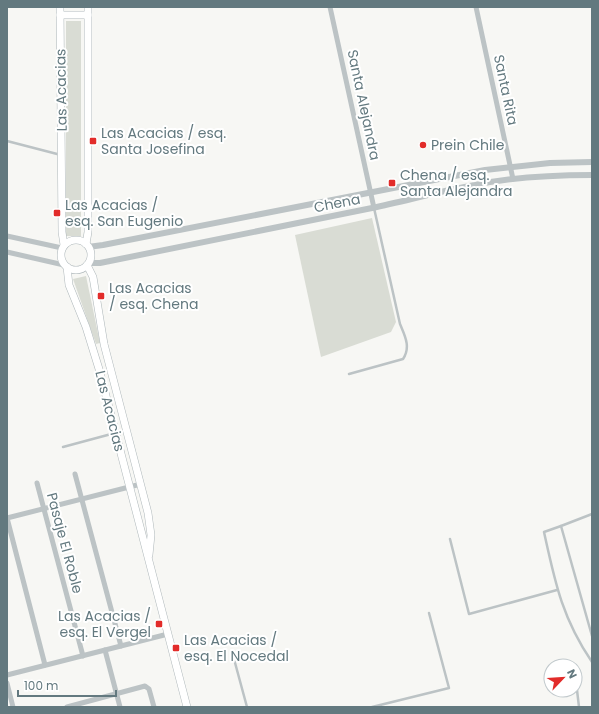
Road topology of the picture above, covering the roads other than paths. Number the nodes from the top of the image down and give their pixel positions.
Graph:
1 (60, 7) edge
2 (330, 7) edge
3 (476, 7) edge
4 (88, 11) edge
5 (60, 15) junction
6 (7, 141) edge
7 (62, 155) junction
8 (592, 162) edge
9 (511, 166) junction
10 (592, 175) edge
11 (514, 179) junction
12 (370, 192) junction
13 (374, 208) junction
14 (7, 236) edge
15 (87, 245) junction
16 (63, 247) junction
17 (7, 252) edge
18 (88, 264) junction
19 (65, 266) junction
20 (349, 374) dead end
21 (116, 432) junction
22 (63, 447) dead end
23 (75, 474) dead end
24 (37, 483) dead end
25 (141, 484) junction
26 (129, 486) junction
27 (82, 499) junction
28 (44, 509) junction
29 (592, 514) edge
30 (7, 518) edge
31 (561, 526) junction
32 (450, 539) dead end
33 (148, 557) junction
34 (557, 590) junction
35 (429, 613) dead end
36 (168, 634) junction
37 (592, 636) edge
38 (121, 646) junction
39 (105, 650) junction
40 (82, 656) junction
41 (234, 659) dead end
42 (592, 661) edge
43 (45, 666) junction
44 (7, 675) edge
45 (7, 683) edge
46 (116, 693) junction
47 (13, 707) edge
48 (68, 707) edge
49 (120, 707) edge
50 (154, 707) edge
51 (187, 707) edge
52 (247, 707) edge
53 (372, 707) edge

1 - 5 main road, Las Acacias
2 - 12 street, Santa Alejandra
3 - 9 street, Santa Rita
4 - 5 main road
4 - 15 main road, Las Acacias
5 - 7 main road, Las Acacias
6 - 7 lane
7 - 16 main road, Las Acacias
8 - 9 street, Chena
9 - 11 street, Santa Rita
9 - 12 street, Chena
10 - 11 street, Chena
11 - 13 street, Chena
12 - 13 street, Santa Alejandra
12 - 15 street, Chena
13 - 18 street, Chena
13 - 20 lane
14 - 16 street
15 - 16 main road
15 - 18 main road
16 - 19 main road
17 - 19 street
18 - 19 main road
18 - 25 main road, Las Acacias
19 - 21 main road, Las Acacias
21 - 22 lane
21 - 26 main road, Las Acacias
23 - 27 street
24 - 28 street, Pasaje El Roble
25 - 26 street
25 - 33 main road, Las Acacias
26 - 27 street
26 - 33 main road, Las Acacias
27 - 28 street
27 - 38 street
28 - 30 street
28 - 40 street, Pasaje El Roble
29 - 31 lane
30 - 43 street
31 - 34 lane
31 - 37 lane
32 - 34 lane
33 - 36 main road, Las Acacias
34 - 42 lane
35 - 53 lane
36 - 38 street
36 - 51 main road, Las Acacias
38 - 39 street
39 - 40 street
39 - 46 street
40 - 43 street
41 - 52 lane
43 - 44 street
45 - 47 street
46 - 48 street
46 - 49 street
46 - 50 street

